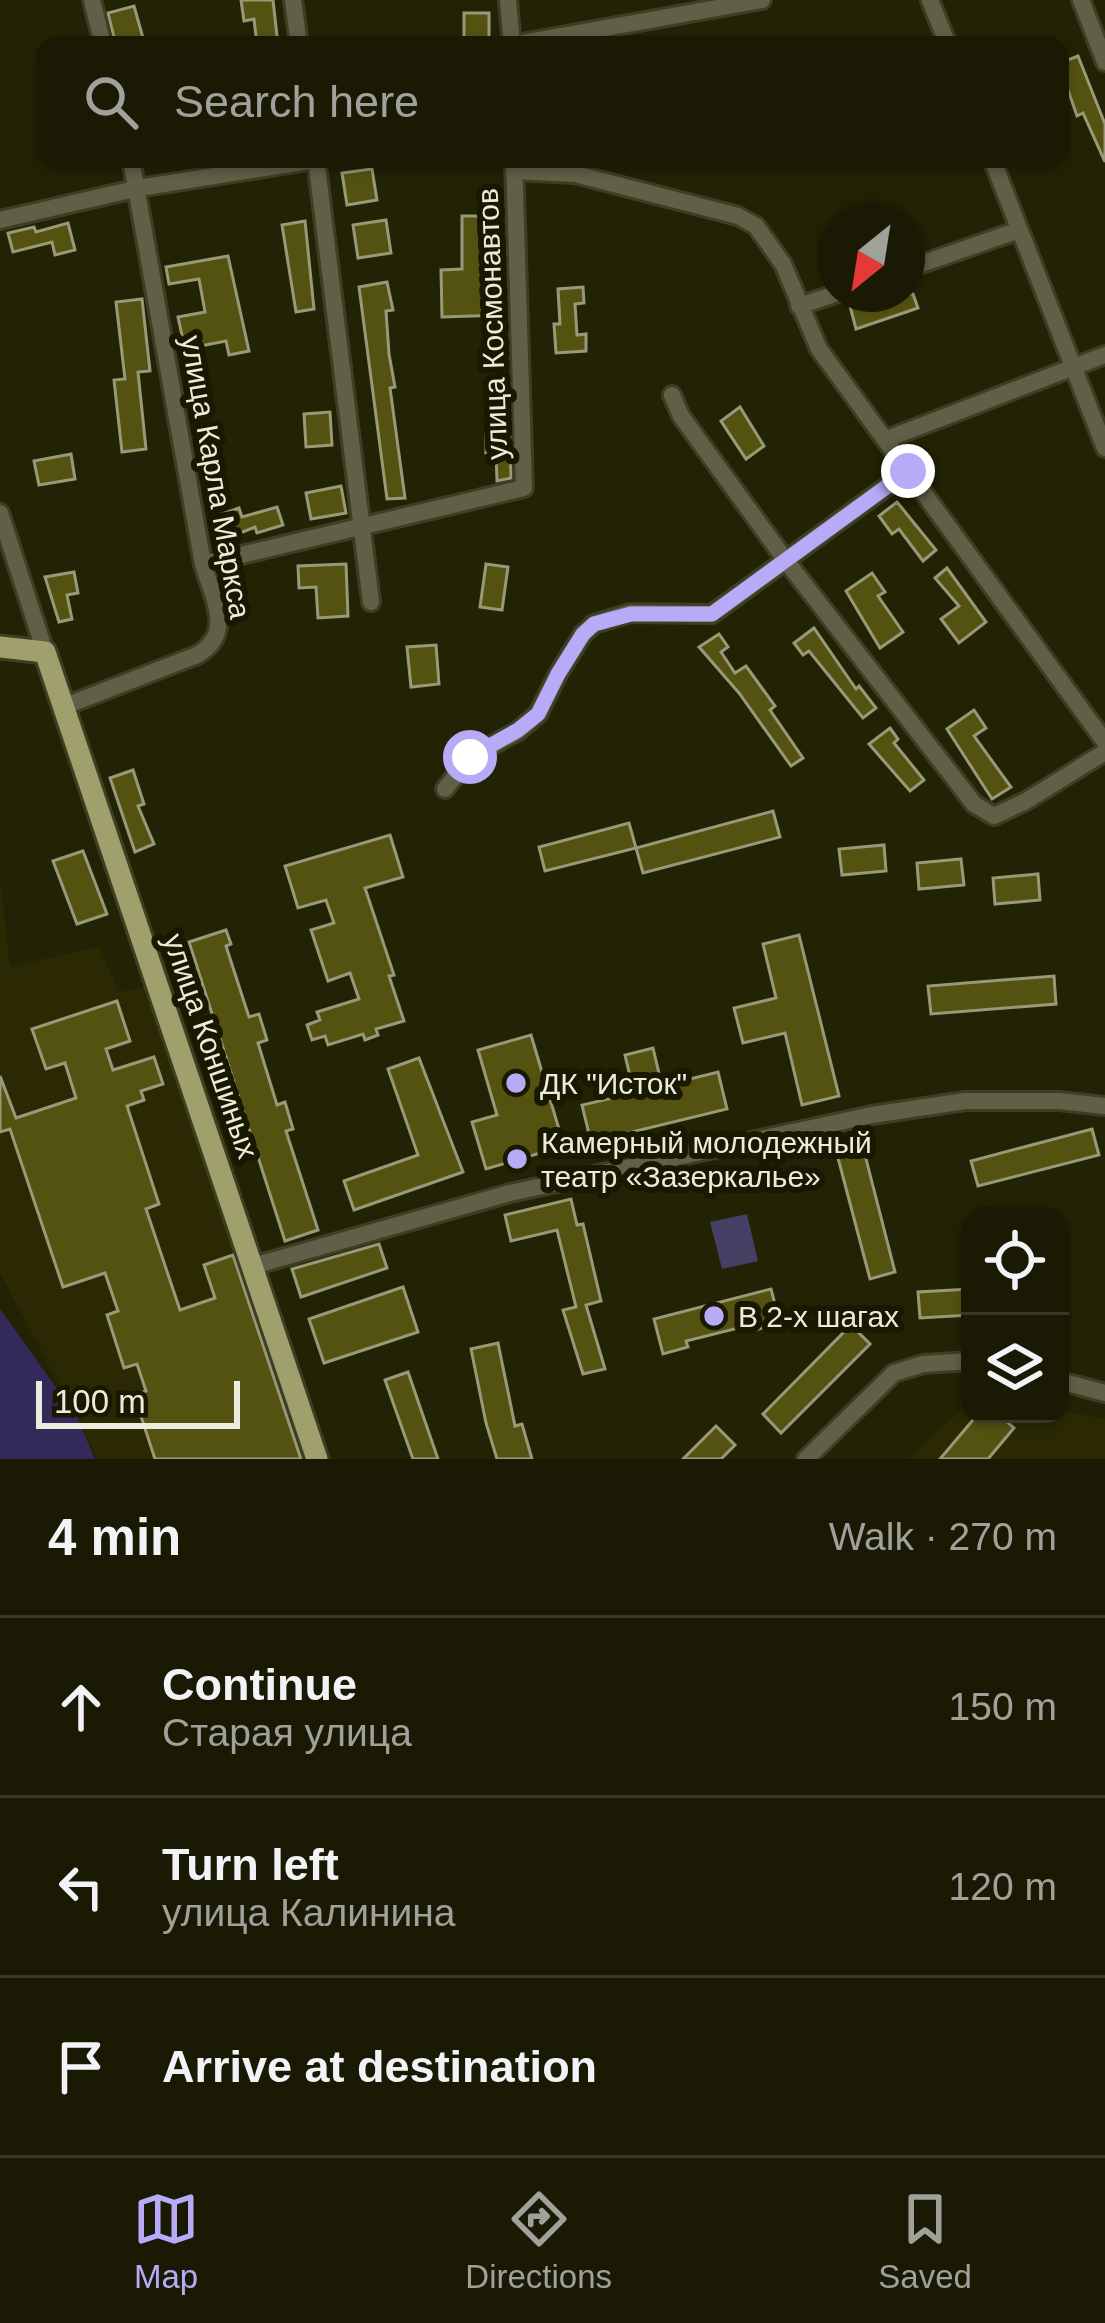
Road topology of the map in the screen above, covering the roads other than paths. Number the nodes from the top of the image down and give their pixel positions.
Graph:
1 (92, 0) edge
2 (293, 0) edge
3 (508, 0) edge
4 (762, 0) edge
5 (931, 0) edge
6 (1081, 0) edge
7 (101, 36) edge
8 (298, 36) edge
9 (510, 36) edge
10 (561, 36) edge
11 (945, 36) edge
12 (1105, 62) edge
13 (133, 168) edge
14 (266, 168) edge
15 (318, 168) edge
16 (514, 168) edge
17 (536, 168) edge
18 (995, 168) edge
19 (139, 188) junction
20 (0, 220) edge
21 (1019, 230) junction
22 (925, 262) edge
23 (817, 300) edge
24 (799, 306) junction
25 (1105, 355) edge
26 (1072, 368) junction
27 (672, 395) dead end
28 (887, 439) junction
29 (1105, 448) edge
30 (908, 471) junction
31 (0, 513) edge
32 (361, 528) junction
33 (787, 562) junction
34 (203, 564) junction
35 (371, 602) dead end
36 (0, 646) edge
37 (45, 652) junction
38 (64, 706) junction
39 (1105, 742) edge
40 (1105, 752) edge
41 (445, 789) dead end
42 (1105, 1106) edge
43 (253, 1266) junction
44 (961, 1362) edge
45 (1069, 1383) edge
46 (1105, 1393) edge
47 (317, 1459) edge
48 (806, 1459) edge

1 - 7 street
2 - 8 street
3 - 9 street
4 - 10 street
5 - 11 street
6 - 12 street
13 - 19 street, улица Карла Маркса
14 - 19 street
15 - 32 street
16 - 32 street, улица Космонавтов
17 - 24 street
18 - 21 street
19 - 20 street
19 - 34 street, улица Карла Маркса
21 - 22 street
21 - 26 street
23 - 24 street
24 - 28 street
25 - 26 street
26 - 28 street
26 - 29 street
27 - 33 street
28 - 30 street
30 - 33 street
30 - 39 street
31 - 37 street
32 - 34 street
32 - 35 street
33 - 40 street
33 - 41 street
34 - 38 street, улица Карла Маркса
36 - 37 main road
37 - 38 main road, улица Коншиных
38 - 43 main road, улица Коншиных
42 - 43 street
43 - 47 main road, улица Коншиных
44 - 48 street
45 - 46 street

